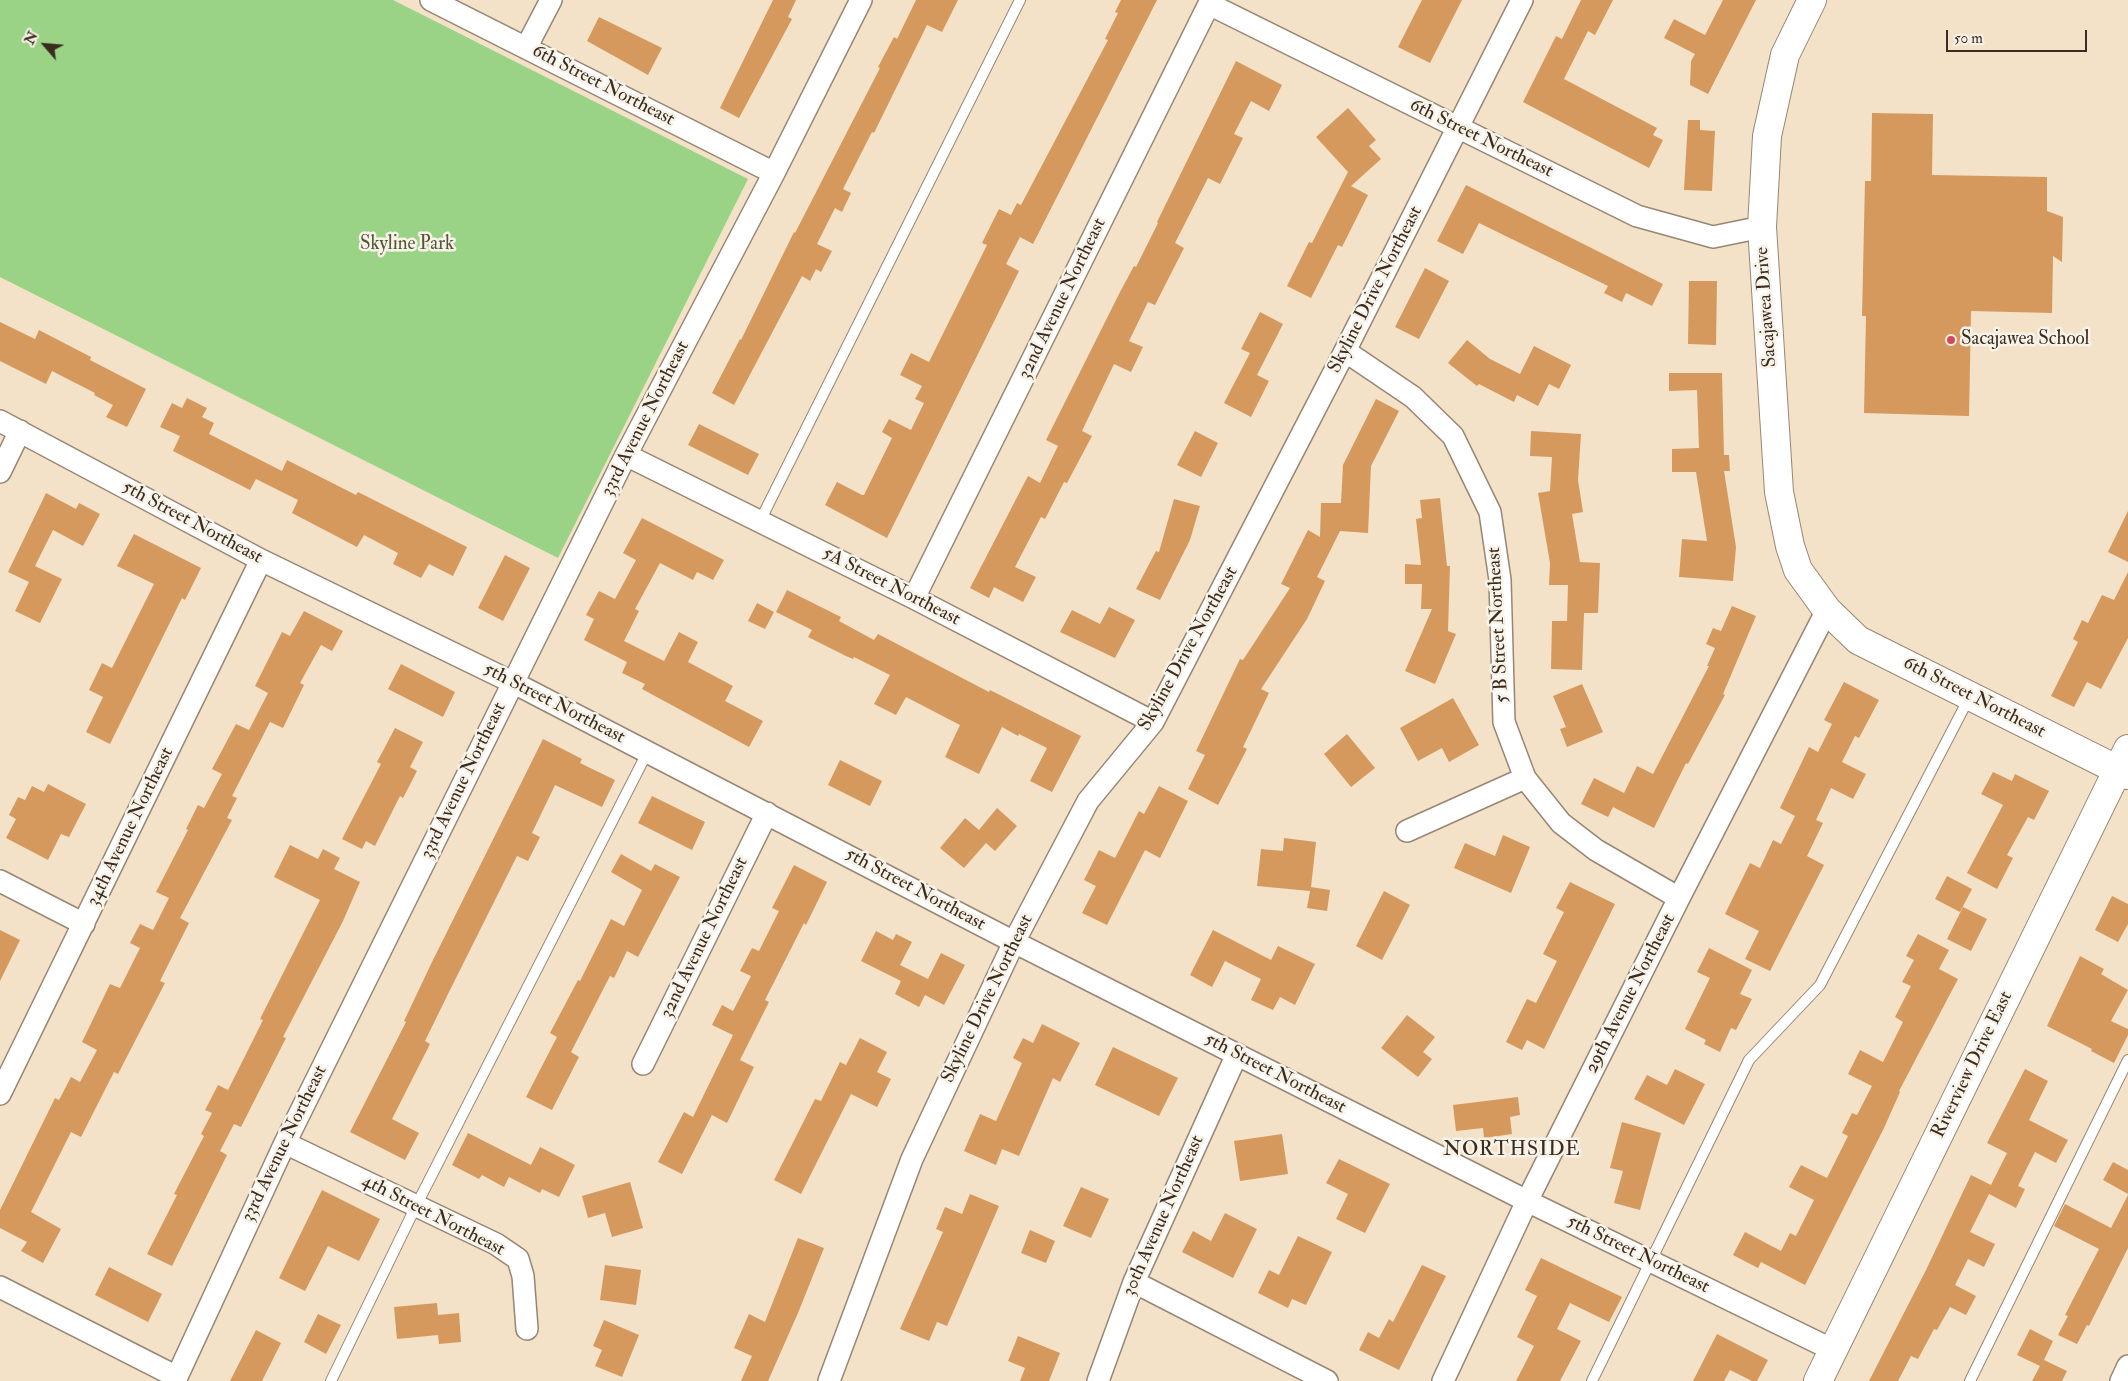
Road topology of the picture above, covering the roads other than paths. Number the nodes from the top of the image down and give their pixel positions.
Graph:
1 (431, 0) edge
2 (550, 0) edge
3 (861, 0) edge
4 (1020, 0) edge
5 (1522, 0) edge
6 (1812, 0) edge
7 (1210, 2) edge
8 (526, 48) junction
9 (1458, 128) junction
10 (774, 173) junction
11 (1762, 226) junction
12 (1345, 351) junction
13 (0, 421) edge
14 (20, 431) junction
15 (626, 455) junction
16 (0, 472) edge
17 (760, 521) junction
18 (261, 560) junction
19 (914, 598) junction
20 (1827, 610) junction
21 (514, 683) junction
22 (1970, 696) junction
23 (1153, 722) junction
24 (648, 751) junction
25 (2125, 764) edge
26 (1525, 778) junction
27 (767, 813) junction
28 (1407, 831) dead end
29 (0, 881) edge
30 (1679, 898) junction
31 (84, 924) junction
32 (1014, 942) junction
33 (1237, 1054) junction
34 (2128, 1060) edge
35 (643, 1064) dead end
36 (0, 1094) edge
37 (284, 1142) junction
38 (1527, 1201) junction
39 (416, 1206) junction
40 (1650, 1261) junction
41 (1134, 1282) junction
42 (0, 1287) edge
43 (527, 1329) dead end
44 (1833, 1350) junction
45 (2128, 1366) edge
46 (176, 1379) edge
47 (331, 1381) edge
48 (829, 1381) edge
49 (1098, 1381) edge
50 (1327, 1381) edge
51 (1443, 1381) edge
52 (1592, 1381) edge
53 (1818, 1381) edge
54 (1970, 1381) edge
55 (2121, 1381) edge

1 - 8 street, 6th Street Northeast
2 - 8 street
3 - 10 street, 33rd Avenue Northeast
4 - 17 lane
5 - 9 street, Skyline Drive Northeast
6 - 11 street, Sacajawea Drive
7 - 9 street, 6th Street Northeast
7 - 19 street, 32nd Avenue Northeast
8 - 10 street, 6th Street Northeast
9 - 11 street, 6th Street Northeast
9 - 12 street, Skyline Drive Northeast
10 - 15 street, 33rd Avenue Northeast
11 - 20 street, Sacajawea Drive
12 - 23 street, Skyline Drive Northeast
12 - 26 street, 5 B Street Northeast
13 - 14 street, 5th Street Northeast
14 - 16 street
14 - 18 street, 5th Street Northeast
15 - 17 street, 5A Street Northeast
15 - 21 street, 33rd Avenue Northeast
17 - 19 street, 5A Street Northeast
18 - 21 street, 5th Street Northeast
18 - 31 street, 34th Avenue Northeast
19 - 23 street, 5A Street Northeast
20 - 22 street, 6th Street Northeast
20 - 30 street, 29th Avenue Northeast
21 - 24 street, 5th Street Northeast
21 - 37 street, 33rd Avenue Northeast
22 - 25 street, 6th Street Northeast
22 - 40 lane
23 - 32 street, Skyline Drive Northeast
24 - 27 street, 5th Street Northeast
24 - 39 lane
25 - 44 street, Riverview Drive East
26 - 28 street
26 - 30 street, 5 B Street Northeast
27 - 32 street, 5th Street Northeast
27 - 35 street, 32nd Avenue Northeast
29 - 31 street
30 - 38 street, 29th Avenue Northeast
31 - 36 street, 34th Avenue Northeast
32 - 33 street, 5th Street Northeast
32 - 48 street, Skyline Drive Northeast
33 - 38 street, 5th Street Northeast
33 - 41 street, 30th Avenue Northeast
34 - 54 lane
37 - 39 street, 4th Street Northeast
37 - 46 street, 33rd Avenue Northeast
38 - 40 street, 5th Street Northeast
38 - 51 street, 29th Avenue Northeast
39 - 43 street, 4th Street Northeast
39 - 47 lane
40 - 44 street, 5th Street Northeast
40 - 52 lane
41 - 49 street, 30th Avenue Northeast
41 - 50 street
42 - 46 street
44 - 53 street, Riverview Drive East
45 - 55 street

